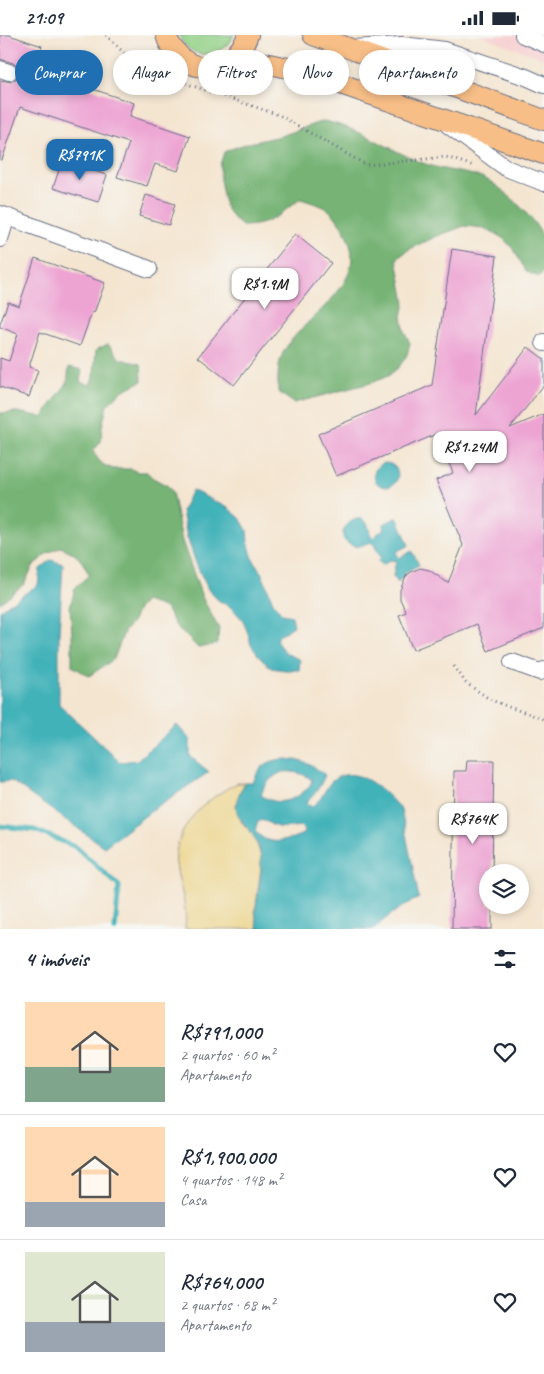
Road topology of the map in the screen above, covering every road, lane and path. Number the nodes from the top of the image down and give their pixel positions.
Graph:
1 (106, 35) edge
2 (248, 35) edge
3 (313, 35) edge
4 (523, 35) edge
5 (165, 38) edge
6 (544, 44) edge
7 (350, 48) junction
8 (239, 50) edge
9 (273, 65) edge
10 (198, 66) edge
11 (544, 85) edge
12 (436, 116) junction
13 (544, 120) edge
14 (544, 154) edge
15 (475, 166) dead end
16 (544, 183) edge
17 (3, 215) edge
18 (0, 239) edge
19 (149, 269) dead end
20 (512, 662) dead end
21 (454, 666) dead end
22 (544, 670) edge
23 (544, 720) edge

1 - 15 path
2 - 8 main road
3 - 7 main road
4 - 6 street
5 - 10 main road
7 - 11 street
7 - 13 main road
9 - 12 main road
12 - 14 main road
12 - 16 street
17 - 18 street
17 - 19 street
20 - 22 street
21 - 23 path

